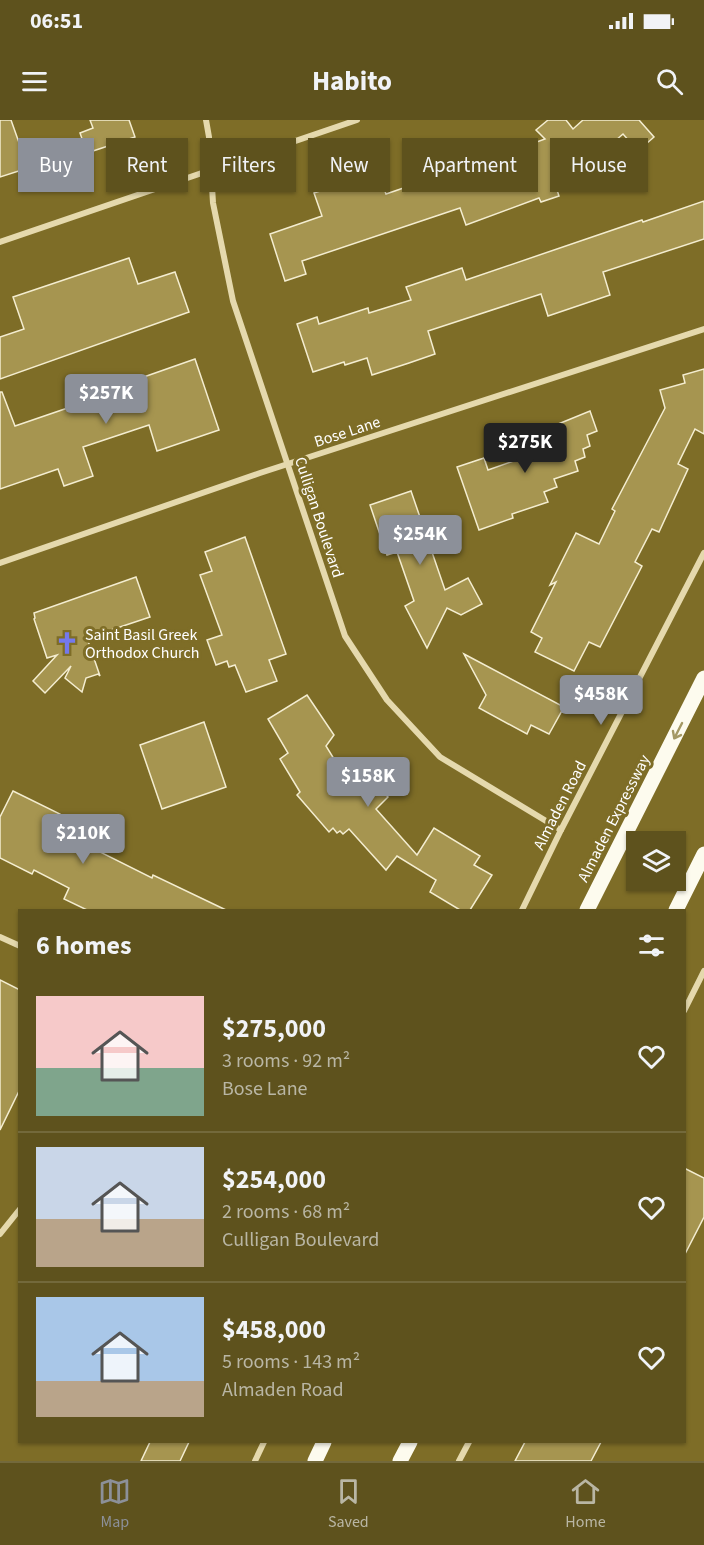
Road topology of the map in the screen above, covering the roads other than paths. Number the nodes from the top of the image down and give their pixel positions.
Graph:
1 (206, 120) edge
2 (357, 120) edge
3 (208, 138) edge
4 (296, 141) edge
5 (200, 174) edge
6 (212, 192) edge
7 (0, 242) edge
8 (704, 329) edge
9 (288, 464) junction
10 (704, 553) edge
11 (0, 563) edge
12 (704, 678) edge
13 (561, 830) junction
14 (704, 854) edge
15 (522, 909) edge
16 (588, 909) edge
17 (676, 909) edge
18 (0, 937) edge
19 (18, 945) edge
20 (704, 972) edge
21 (686, 1007) edge
22 (18, 1212) edge
23 (0, 1234) edge
24 (264, 1443) edge
25 (324, 1443) edge
26 (409, 1443) edge
27 (468, 1443) edge
28 (255, 1461) edge
29 (315, 1461) edge
30 (400, 1461) edge
31 (459, 1461) edge

1 - 3 street, Culligan Boulevard
2 - 4 street
5 - 7 street
6 - 9 street, Culligan Boulevard
8 - 9 street, Bose Lane
9 - 11 street, Bose Lane
9 - 13 street, Culligan Boulevard
10 - 13 street, Almaden Road
12 -> 16 main road, Almaden Expressway
13 - 15 street, Almaden Road
14 - 17 main road
18 - 19 street
20 - 21 street
22 - 23 street
24 - 28 street
25 - 29 main road
26 - 30 main road
27 - 31 street

